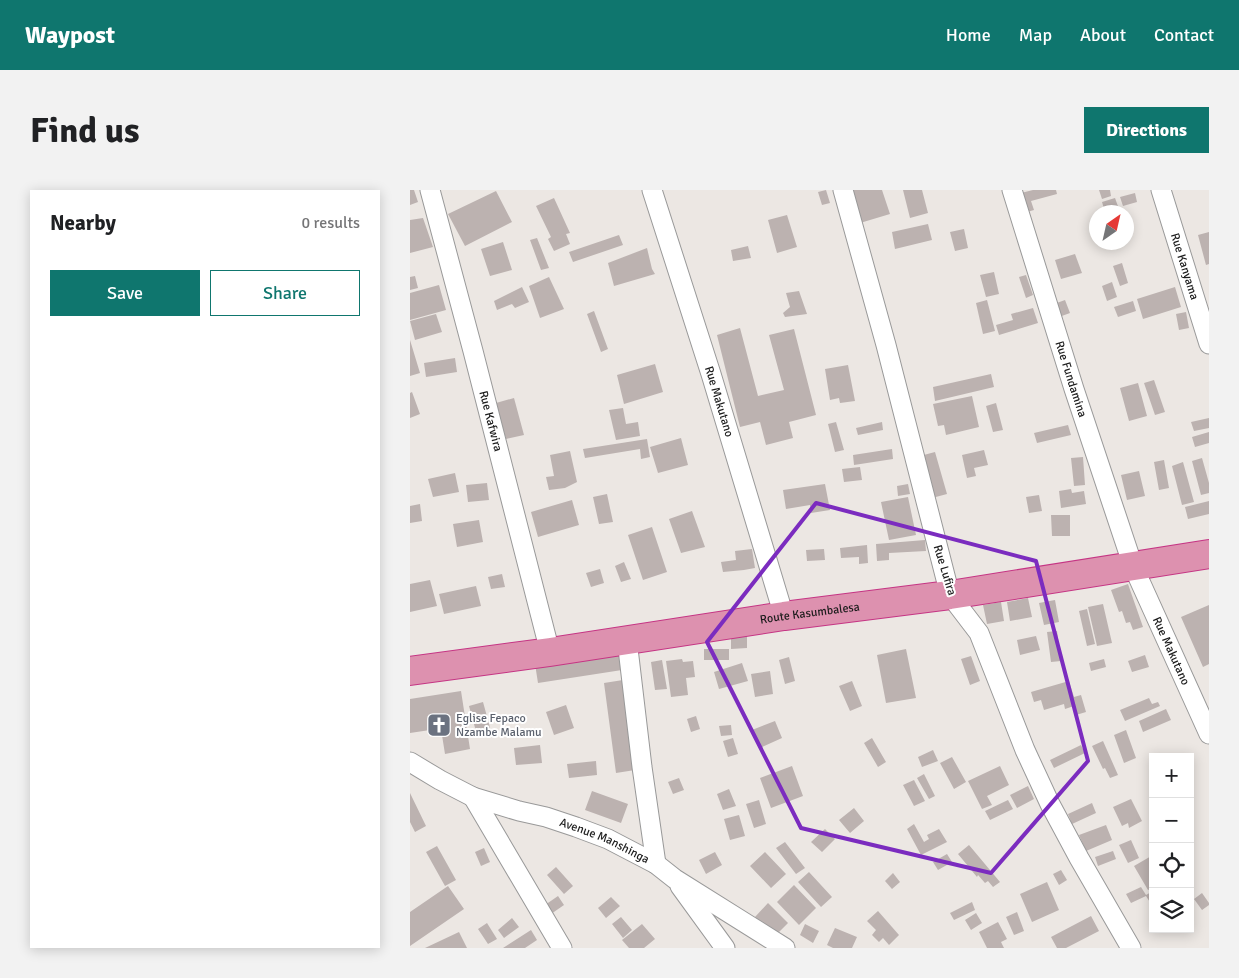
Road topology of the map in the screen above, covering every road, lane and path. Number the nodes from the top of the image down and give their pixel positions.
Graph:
1 (430, 190) edge
2 (652, 190) edge
3 (843, 190) edge
4 (1012, 190) edge
5 (1162, 190) edge
6 (1209, 344) edge
7 (1209, 554) edge
8 (1133, 566) junction
9 (950, 595) junction
10 (784, 616) junction
11 (626, 640) junction
12 (550, 652) junction
13 (410, 671) edge
14 (1209, 734) edge
15 (410, 762) edge
16 (473, 797) junction
17 (656, 864) junction
18 (675, 879) junction
19 (562, 948) edge
20 (725, 948) edge
21 (786, 948) edge
22 (1131, 948) edge

1 - 12 street, Rue Kafwira
2 - 10 street, Rue Makutano
3 - 9 street, Rue Lufira
4 - 8 street, Rue Fundamina
5 - 6 street, Rue Kanyama
7 - 8 highway, Route Kasumbalesa
8 - 9 highway, Route Kasumbalesa
8 - 14 street, Rue Makutano
9 - 10 highway, Route Kasumbalesa
9 - 22 street, Rue Lufira
10 - 11 highway, Route Kasumbalesa
11 - 12 highway, Route Kasumbalesa
11 - 17 street
12 - 13 highway, Route Kasumbalesa
15 - 16 street, Avenue Manshinga
16 - 17 street, Avenue Manshinga
16 - 19 street
17 - 18 street, Avenue Manshinga
18 - 20 street
18 - 21 street, Avenue Manshinga

